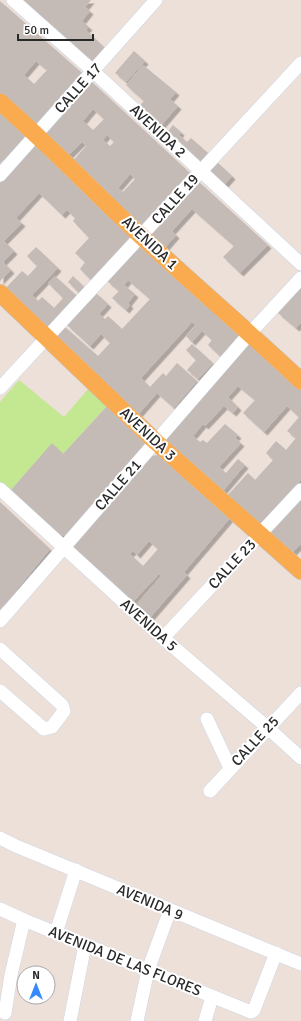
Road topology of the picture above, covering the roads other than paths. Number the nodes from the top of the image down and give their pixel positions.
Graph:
1 (13, 0) edge
2 (156, 0) edge
3 (301, 63) edge
4 (94, 70) junction
5 (0, 102) edge
6 (36, 134) junction
7 (201, 170) junction
8 (0, 175) edge
9 (141, 236) junction
10 (301, 264) edge
11 (301, 278) edge
12 (0, 293) edge
13 (250, 333) junction
14 (46, 337) junction
15 (301, 381) edge
16 (0, 388) edge
17 (156, 442) junction
18 (0, 489) edge
19 (301, 490) edge
20 (260, 535) junction
21 (63, 547) junction
22 (301, 571) edge
23 (0, 621) edge
24 (163, 638) junction
25 (0, 649) edge
26 (0, 691) edge
27 (301, 693) edge
28 (207, 719) dead end
29 (268, 728) junction
30 (301, 758) edge
31 (230, 768) junction
32 (210, 791) dead end
33 (0, 838) edge
34 (76, 870) junction
35 (0, 909) edge
36 (170, 910) junction
37 (24, 920) junction
38 (56, 933) junction
39 (85, 945) junction
40 (276, 953) junction
41 (301, 964) edge
42 (148, 970) junction
43 (6, 974) edge
44 (212, 997) junction
45 (5, 1013) dead end
46 (70, 1021) edge
47 (137, 1021) edge
48 (205, 1021) edge

1 - 4 street, AVENIDA 2
2 - 4 street, CALLE 17
3 - 7 street, CALLE 19
4 - 6 street, CALLE 17
4 - 7 street, AVENIDA 2
5 - 6 main road, AVENIDA 1
6 - 8 street, CALLE 17
6 - 9 main road, AVENIDA 1
7 - 9 street, CALLE 19
7 - 10 street, AVENIDA 2
9 - 13 main road, AVENIDA 1
9 - 14 street, CALLE 19
11 - 13 street, CALLE 21
12 - 14 main road, AVENIDA 3
13 - 15 main road, AVENIDA 1
13 - 17 street, CALLE 21
14 - 16 street, CALLE 19
14 - 17 main road, AVENIDA 3
17 - 20 main road, AVENIDA 3
17 - 21 street, CALLE 21
18 - 21 street, AVENIDA 5
19 - 20 street, CALLE 23
20 - 22 main road, AVENIDA 3
20 - 24 street, CALLE 23
21 - 23 street, CALLE 21
21 - 24 street, AVENIDA 5
24 - 29 street, AVENIDA 5
25 - 26 street
27 - 29 street, CALLE 25
28 - 31 street
29 - 30 street, AVENIDA 5
29 - 31 street, CALLE 25
31 - 32 street, CALLE 25
33 - 34 street, AVENIDA 9
34 - 36 street, AVENIDA 9
34 - 38 street
35 - 37 street, AVENIDA DE LAS FLORES
36 - 40 street, AVENIDA 9
36 - 42 street
37 - 38 street, AVENIDA DE LAS FLORES
37 - 43 street
38 - 39 street, AVENIDA DE LAS FLORES
39 - 42 street, AVENIDA DE LAS FLORES
39 - 46 street
40 - 41 street, AVENIDA 9
40 - 44 street, AVENIDA DE LAS FLORES
42 - 44 street, AVENIDA DE LAS FLORES
42 - 47 street
43 - 45 street
44 - 48 street

